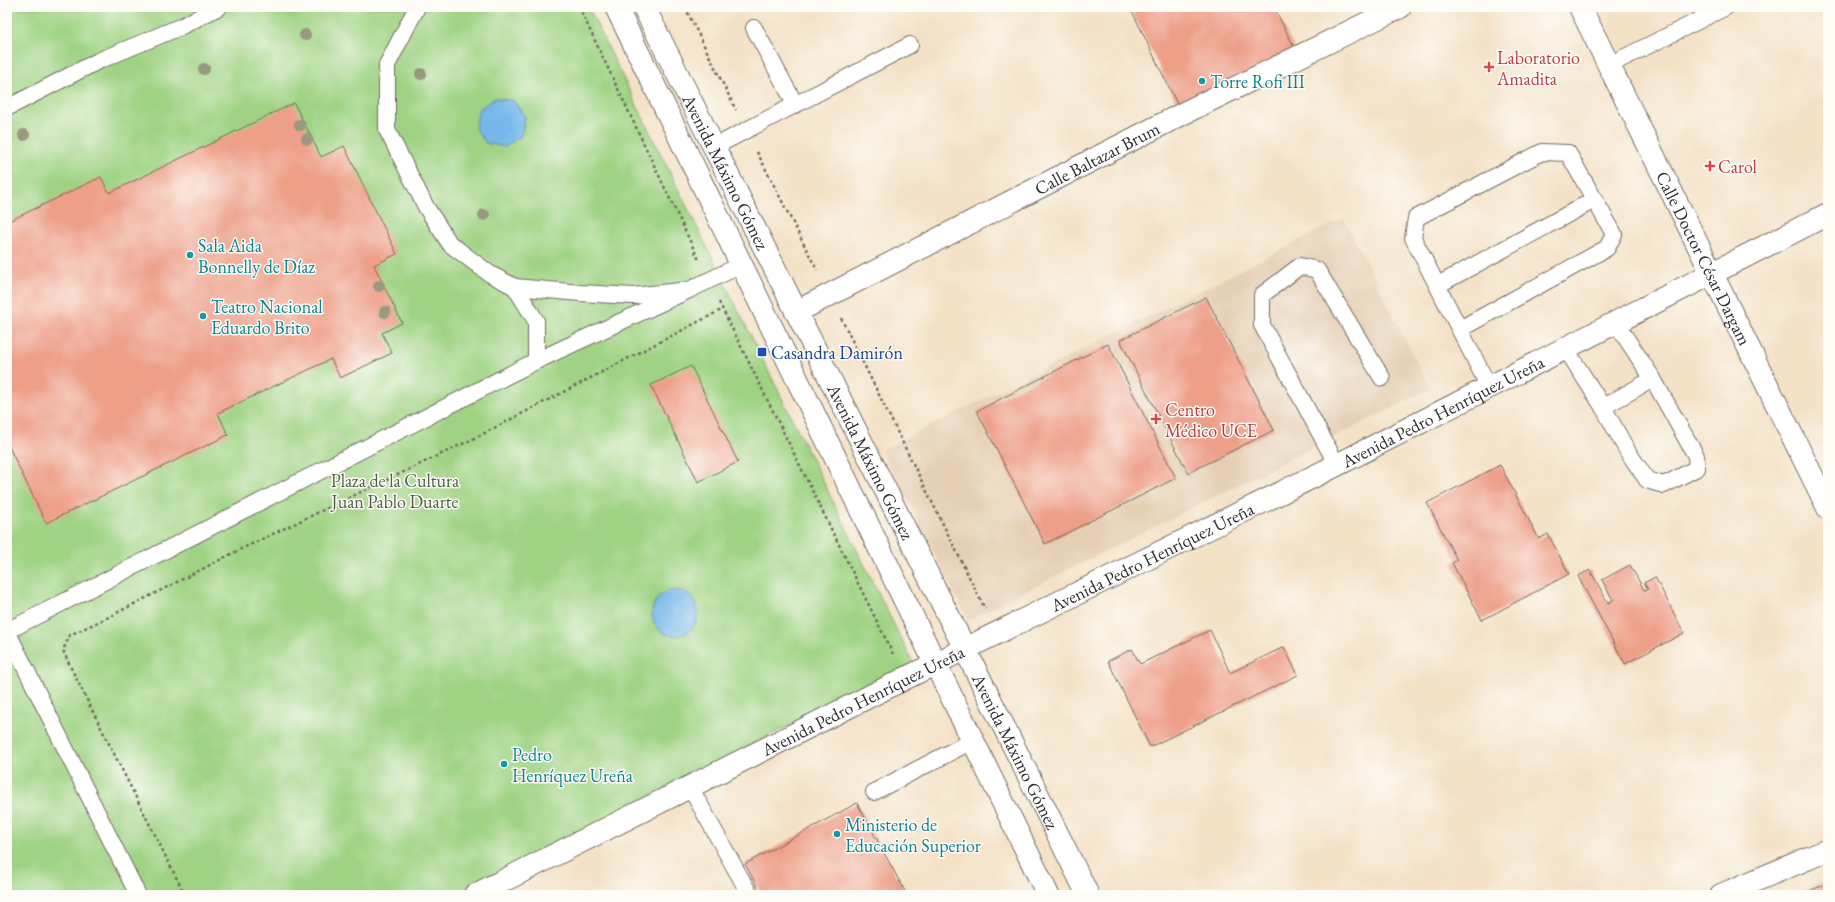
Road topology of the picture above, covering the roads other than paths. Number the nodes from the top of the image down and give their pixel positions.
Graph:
1 (219, 7) edge
2 (417, 7) edge
3 (616, 7) edge
4 (644, 7) edge
5 (1400, 7) edge
6 (1580, 7) edge
7 (1726, 7) edge
8 (754, 28) dead end
9 (910, 45) dead end
10 (1609, 65) junction
11 (794, 104) junction
12 (7, 108) edge
13 (714, 147) junction
14 (1594, 200) junction
15 (1828, 214) edge
16 (741, 265) junction
17 (1712, 272) junction
18 (1438, 285) junction
19 (515, 287) junction
20 (689, 290) junction
21 (796, 312) junction
22 (1616, 323) junction
23 (1460, 329) junction
24 (1566, 349) junction
25 (536, 361) junction
26 (1382, 378) dead end
27 (1653, 379) junction
28 (1489, 387) junction
29 (1603, 407) junction
30 (1337, 465) junction
31 (1828, 508) edge
32 (7, 631) edge
33 (965, 649) junction
34 (935, 664) junction
35 (972, 741) junction
36 (690, 787) junction
37 (874, 792) dead end
38 (1828, 850) edge
39 (138, 895) edge
40 (475, 895) edge
41 (750, 895) edge
42 (1048, 895) edge
43 (1088, 895) edge
44 (1722, 895) edge

1 - 12 lane
2 - 19 lane
3 - 16 main road, Avenida Máximo Gómez
4 - 13 main road, Avenida Máximo Gómez
5 - 21 main road, Calle Baltazar Brum
6 - 10 main road, Calle Doctor César Dargam
7 - 10 lane
8 - 11 lane
9 - 11 lane
10 - 17 main road, Calle Doctor César Dargam
11 - 13 lane
13 - 21 main road, Avenida Máximo Gómez
14 - 18 lane
14 - 18 lane
14 - 23 lane
15 - 17 main road, Avenida Pedro Henríquez Ureña
16 - 20 lane
16 - 34 main road, Avenida Máximo Gómez
17 - 22 main road, Avenida Pedro Henríquez Ureña
17 - 31 main road, Calle Doctor César Dargam
18 - 23 lane
19 - 20 lane
19 - 25 lane
20 - 25 lane
21 - 33 main road, Avenida Máximo Gómez
22 - 24 main road, Avenida Pedro Henríquez Ureña
22 - 27 lane
23 - 28 lane
24 - 28 main road, Avenida Pedro Henríquez Ureña
24 - 29 lane
25 - 32 lane
26 - 30 lane
27 - 29 lane
27 - 29 lane
28 - 30 main road, Avenida Pedro Henríquez Ureña
30 - 33 main road, Avenida Pedro Henríquez Ureña
32 - 39 lane
33 - 34 main road, Avenida Pedro Henríquez Ureña
33 - 43 main road, Avenida Máximo Gómez
34 - 35 main road, Avenida Máximo Gómez
34 - 36 main road, Avenida Pedro Henríquez Ureña
35 - 37 lane
35 - 42 main road, Avenida Máximo Gómez
36 - 40 main road, Avenida Pedro Henríquez Ureña
36 - 41 lane
38 - 44 main road

